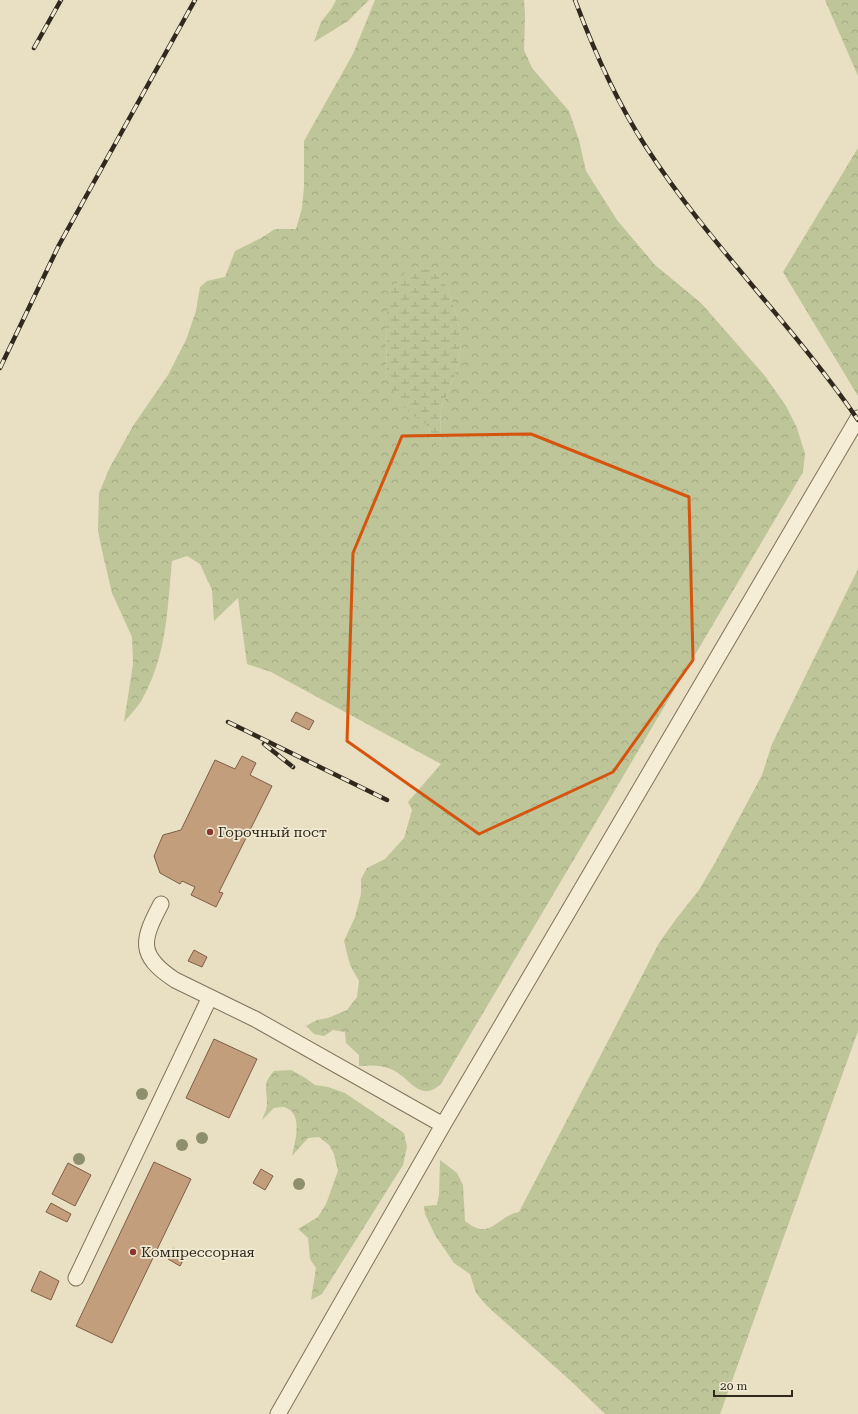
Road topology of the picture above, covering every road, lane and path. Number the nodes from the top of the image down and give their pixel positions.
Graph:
1 (858, 418) edge
2 (161, 904) dead end
3 (210, 997) junction
4 (443, 1125) junction
5 (76, 1278) dead end
6 (278, 1414) edge

1 - 4 lane
2 - 3 lane
3 - 4 lane
3 - 5 lane
4 - 6 lane

